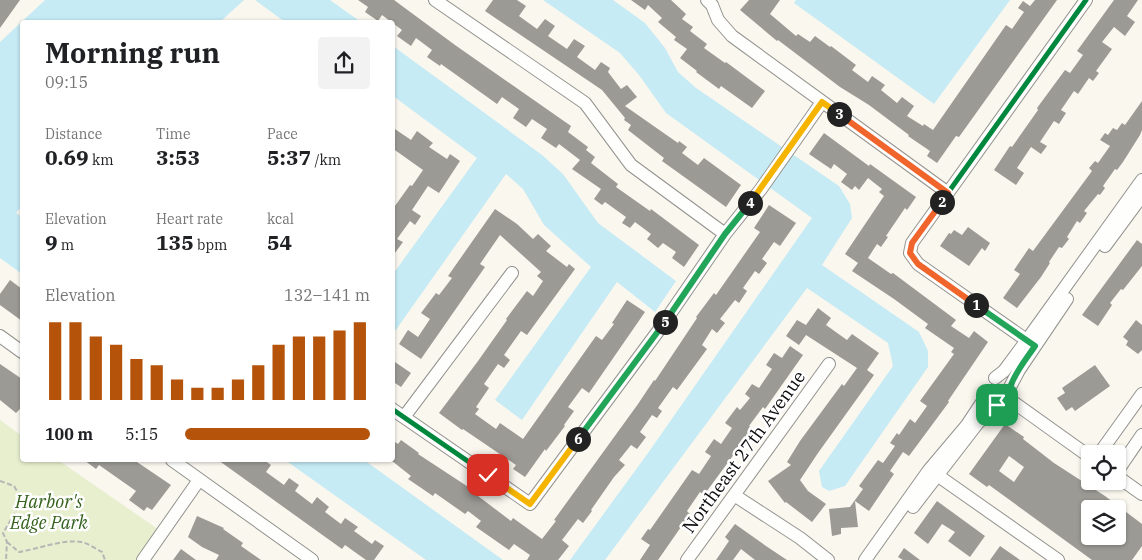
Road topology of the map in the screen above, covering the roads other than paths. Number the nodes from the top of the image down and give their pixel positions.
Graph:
1 (435, 0) edge
2 (1086, 0) edge
3 (712, 2) edge
4 (822, 102) junction
5 (1142, 180) edge
6 (948, 193) junction
7 (1142, 196) edge
8 (725, 234) junction
9 (512, 273) dead end
10 (0, 336) edge
11 (1031, 343) junction
12 (20, 351) edge
13 (829, 364) dead end
14 (995, 378) junction
15 (1142, 394) edge
16 (1005, 397) junction
17 (985, 398) junction
18 (395, 411) edge
19 (404, 417) junction
20 (1142, 435) edge
21 (1105, 445) edge
22 (1081, 452) edge
23 (1126, 458) edge
24 (175, 462) edge
25 (933, 473) junction
26 (199, 480) junction
27 (1126, 483) edge
28 (1142, 494) edge
29 (734, 495) junction
30 (143, 560) edge
31 (312, 560) edge
32 (687, 560) edge
33 (828, 560) edge
34 (865, 560) edge
35 (875, 560) edge
36 (1058, 560) edge

1 - 8 street
2 - 6 street
3 - 4 street
4 - 6 street
4 - 8 street
5 - 11 street
6 - 11 street
7 - 11 street
8 - 19 street
9 - 19 street
10 - 12 street
11 - 14 street
11 - 16 street
13 - 29 street, Northeast 27th Avenue
14 - 16 street
14 - 17 street
15 - 21 street
16 - 17 street
16 - 22 street
16 - 25 street
17 - 25 street
18 - 19 street
20 - 23 street
24 - 26 street
25 - 34 street
25 - 35 street
25 - 36 street
26 - 30 street
26 - 31 street
27 - 28 street
29 - 32 street, Northeast 27th Avenue
29 - 33 street

